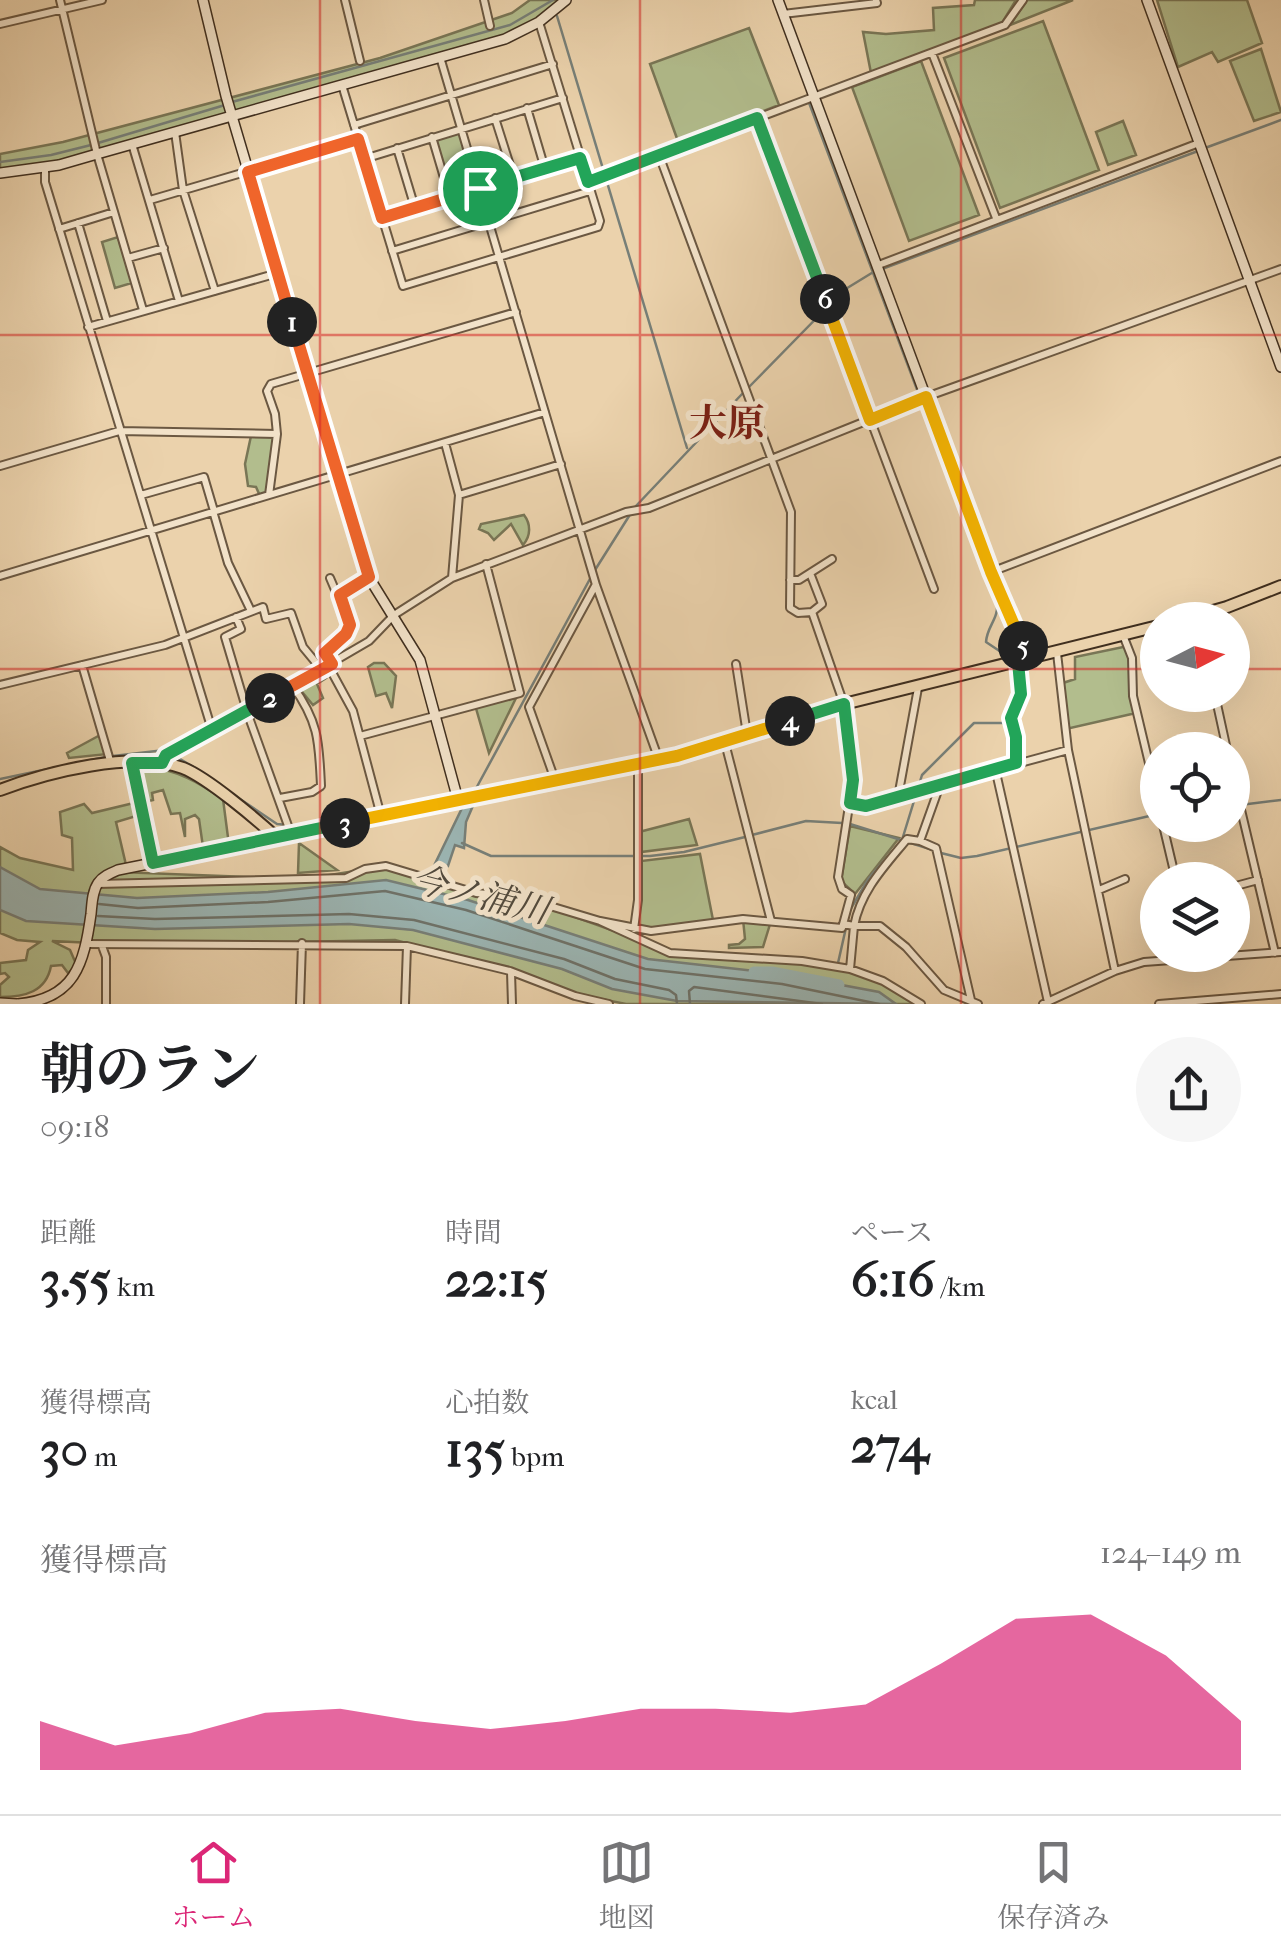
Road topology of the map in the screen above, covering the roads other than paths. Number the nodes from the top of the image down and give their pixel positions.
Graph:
1 (60, 0) edge
2 (102, 0) edge
3 (203, 0) edge
4 (346, 0) edge
5 (484, 0) edge
6 (566, 0) edge
7 (778, 0) edge
8 (876, 0) edge
9 (1023, 0) edge
10 (1147, 0) edge
11 (62, 10) junction
12 (784, 14) junction
13 (540, 22) junction
14 (0, 24) edge
15 (490, 26) dead end
16 (932, 54) junction
17 (440, 57) junction
18 (360, 62) dead end
19 (553, 64) junction
20 (342, 85) junction
21 (452, 95) junction
22 (814, 97) junction
23 (564, 98) junction
24 (527, 108) junction
25 (232, 115) junction
26 (495, 118) junction
27 (757, 118) junction
28 (354, 124) junction
29 (461, 128) junction
30 (175, 132) junction
31 (432, 137) junction
32 (358, 139) junction
33 (1199, 143) junction
34 (132, 144) junction
35 (397, 148) junction
36 (97, 152) junction
37 (659, 155) junction
38 (364, 158) junction
39 (580, 158) junction
40 (46, 167) junction
41 (546, 169) junction
42 (248, 172) junction
43 (0, 173) edge
44 (514, 178) junction
45 (588, 182) junction
46 (480, 188) junction
47 (183, 190) junction
48 (590, 191) junction
49 (450, 198) junction
50 (150, 200) junction
51 (415, 208) junction
52 (114, 212) junction
53 (382, 218) junction
54 (996, 218) junction
55 (490, 222) junction
56 (78, 223) junction
57 (59, 229) junction
58 (164, 248) junction
59 (392, 251) junction
60 (499, 257) junction
61 (128, 258) junction
62 (1281, 269) edge
63 (878, 270) junction
64 (278, 272) junction
65 (1250, 281) junction
66 (215, 292) junction
67 (179, 300) junction
68 (143, 310) junction
69 (516, 312) junction
70 (107, 321) junction
71 (88, 327) junction
72 (1281, 367) edge
73 (308, 374) junction
74 (926, 397) junction
75 (545, 412) junction
76 (870, 420) junction
77 (119, 430) junction
78 (277, 434) junction
79 (446, 442) junction
80 (773, 459) junction
81 (1281, 460) edge
82 (561, 464) junction
83 (0, 466) edge
84 (338, 475) junction
85 (459, 494) junction
86 (141, 495) junction
87 (270, 495) junction
88 (214, 511) junction
89 (152, 530) junction
90 (581, 531) junction
91 (832, 559) dead end
92 (486, 564) junction
93 (991, 572) junction
94 (810, 574) junction
95 (0, 576) edge
96 (369, 577) junction
97 (330, 578) dead end
98 (452, 578) junction
99 (790, 580) junction
100 (596, 585) junction
101 (1281, 586) edge
102 (934, 590) dead end
103 (340, 595) junction
104 (1239, 602) edge
105 (250, 611) junction
106 (812, 612) junction
107 (394, 615) junction
108 (236, 618) junction
109 (1140, 631) edge
110 (1123, 635) junction
111 (183, 637) junction
112 (1057, 653) junction
113 (1024, 661) junction
114 (736, 664) dead end
115 (82, 666) junction
116 (328, 667) junction
117 (0, 685) edge
118 (292, 685) junction
119 (918, 688) junction
120 (844, 704) junction
121 (248, 710) junction
122 (435, 716) junction
123 (212, 730) junction
124 (1142, 732) edge
125 (747, 735) junction
126 (360, 736) junction
127 (724, 743) junction
128 (1068, 750) junction
129 (659, 760) junction
130 (132, 763) junction
131 (162, 763) junction
132 (1016, 763) junction
133 (111, 764) junction
134 (638, 764) junction
135 (995, 768) junction
136 (555, 780) junction
137 (940, 785) junction
138 (0, 790) edge
139 (898, 797) junction
140 (280, 798) junction
141 (468, 798) junction
142 (850, 803) junction
143 (381, 816) junction
144 (291, 834) junction
145 (277, 838) junction
146 (920, 841) junction
147 (1249, 842) edge
148 (153, 863) junction
149 (1126, 878) dead end
150 (1258, 880) junction
151 (1250, 882) edge
152 (95, 888) junction
153 (1099, 890) junction
154 (600, 920) junction
155 (771, 921) junction
156 (843, 924) junction
157 (854, 926) junction
158 (634, 928) junction
159 (302, 943) junction
160 (86, 944) junction
161 (102, 946) junction
162 (407, 946) junction
163 (1278, 953) edge
164 (1250, 954) edge
165 (1140, 963) edge
166 (850, 969) junction
167 (510, 971) junction
168 (1115, 971) junction
169 (1281, 994) edge
170 (52, 1001) edge
171 (0, 1003) edge
172 (975, 1003) edge
173 (1045, 1003) edge
174 (18, 1004) edge
175 (106, 1004) edge
176 (300, 1004) edge
177 (405, 1004) edge
178 (512, 1004) edge
179 (609, 1004) edge
180 (922, 1004) edge
181 (1160, 1004) edge

1 - 11 street
2 - 11 street
3 - 25 street
4 - 18 street
5 - 15 street
6 - 13 street
7 - 12 street
8 - 12 street
9 - 16 street
10 - 33 street
11 - 14 street
11 - 36 street
12 - 22 street
13 - 17 street
13 - 19 street
16 - 22 street
16 - 54 street
17 - 20 street
17 - 21 street
19 - 21 street
19 - 23 street
20 - 25 street
20 - 28 street
21 - 28 street
21 - 29 street
22 - 27 street
22 - 63 street
23 - 24 street
23 - 39 street
24 - 26 street
24 - 41 street
25 - 30 street
25 - 42 street
26 - 29 street
26 - 44 street
27 - 37 street
27 - 76 street
28 - 32 street
29 - 31 street
29 - 46 street
30 - 34 street
30 - 47 street
31 - 35 street
31 - 49 street
32 - 38 street
32 - 42 street
33 - 54 street
33 - 65 street
34 - 36 street
34 - 50 street
35 - 38 street
35 - 51 street
36 - 40 street
36 - 52 street
37 - 45 street
37 - 80 street
38 - 53 street
39 - 41 street
39 - 45 street
40 - 43 street
40 - 57 street
41 - 44 street
42 - 47 street
42 - 64 street
44 - 46 street
45 - 48 street
46 - 49 street
46 - 55 street
47 - 50 street
47 - 66 street
48 - 55 street
48 - 60 street
49 - 51 street
50 - 58 street
51 - 53 street
52 - 56 street
52 - 61 street
53 - 59 street
54 - 63 street
55 - 59 street
55 - 60 street
56 - 57 street
56 - 70 street
57 - 71 street
58 - 61 street
58 - 67 street
59 - 60 street
60 - 69 street
61 - 68 street
62 - 65 street
63 - 74 street
64 - 66 street
64 - 73 street
65 - 72 street
65 - 74 street
66 - 67 street
67 - 68 street
68 - 70 street
69 - 73 street
69 - 75 street
70 - 71 street
71 - 77 street
73 - 78 street
73 - 84 street
74 - 76 street
74 - 93 street
75 - 79 street
75 - 82 street
76 - 80 street
76 - 102 street
77 - 78 street
77 - 83 street
77 - 86 street
78 - 87 street
79 - 84 street
79 - 85 street
80 - 90 street
80 - 99 street
81 - 93 street
82 - 85 street
82 - 90 street
84 - 87 street
84 - 96 street
85 - 98 street
86 - 88 street
86 - 89 street
87 - 88 street
88 - 89 street
88 - 105 street
89 - 95 street
89 - 111 street
90 - 92 street
90 - 100 street
91 - 94 street
92 - 98 street
92 - 122 street
93 - 113 street
94 - 99 street
94 - 106 street
96 - 103 street
96 - 107 street
97 - 103 street
98 - 107 street
99 - 106 street
100 - 129 street
100 - 136 street
101 - 104 main road
103 - 116 street
105 - 108 street
105 - 116 street
106 - 120 street
107 - 116 street
107 - 122 street
108 - 111 street
108 - 121 street
109 - 110 main road
110 - 112 main road
110 - 124 street
111 - 115 street
111 - 123 street
112 - 113 main road
112 - 128 street
113 - 119 main road
113 - 132 street
114 - 125 street
115 - 117 street
115 - 133 street
116 - 118 street
116 - 126 street
118 - 121 street
118 - 140 street
119 - 120 main road
119 - 139 street
120 - 125 main road
120 - 142 street
121 - 123 street
121 - 140 street
122 - 126 street
122 - 141 street
123 - 131 street
125 - 127 main road
126 - 143 street
127 - 129 main road
127 - 155 street
128 - 132 street
128 - 153 street
129 - 134 main road
130 - 131 main road
130 - 133 main road
130 - 148 street
131 - 145 main road
132 - 135 street
133 - 138 main road
134 - 136 main road
134 - 158 street
135 - 137 street
135 - 173 street
136 - 141 main road
137 - 139 street
137 - 146 street
139 - 142 street
140 - 144 street
141 - 143 main road
142 - 156 street
143 - 144 main road
144 - 145 main road
145 - 148 street
146 - 157 street
146 - 172 street
147 - 150 street
148 - 152 street
149 - 153 street
150 - 151 street
150 - 163 street
152 - 154 street
152 - 160 street
153 - 168 street
154 - 158 street
154 - 166 street
155 - 156 street
155 - 158 street
156 - 157 street
157 - 166 street
157 - 172 street
159 - 161 street
159 - 162 street
159 - 176 street
160 - 161 street
160 - 170 street
161 - 175 street
162 - 167 street
162 - 177 street
163 - 164 street
165 - 168 street
166 - 180 street
167 - 178 street
167 - 179 street
168 - 173 street
169 - 181 street
170 - 174 street
171 - 174 street

